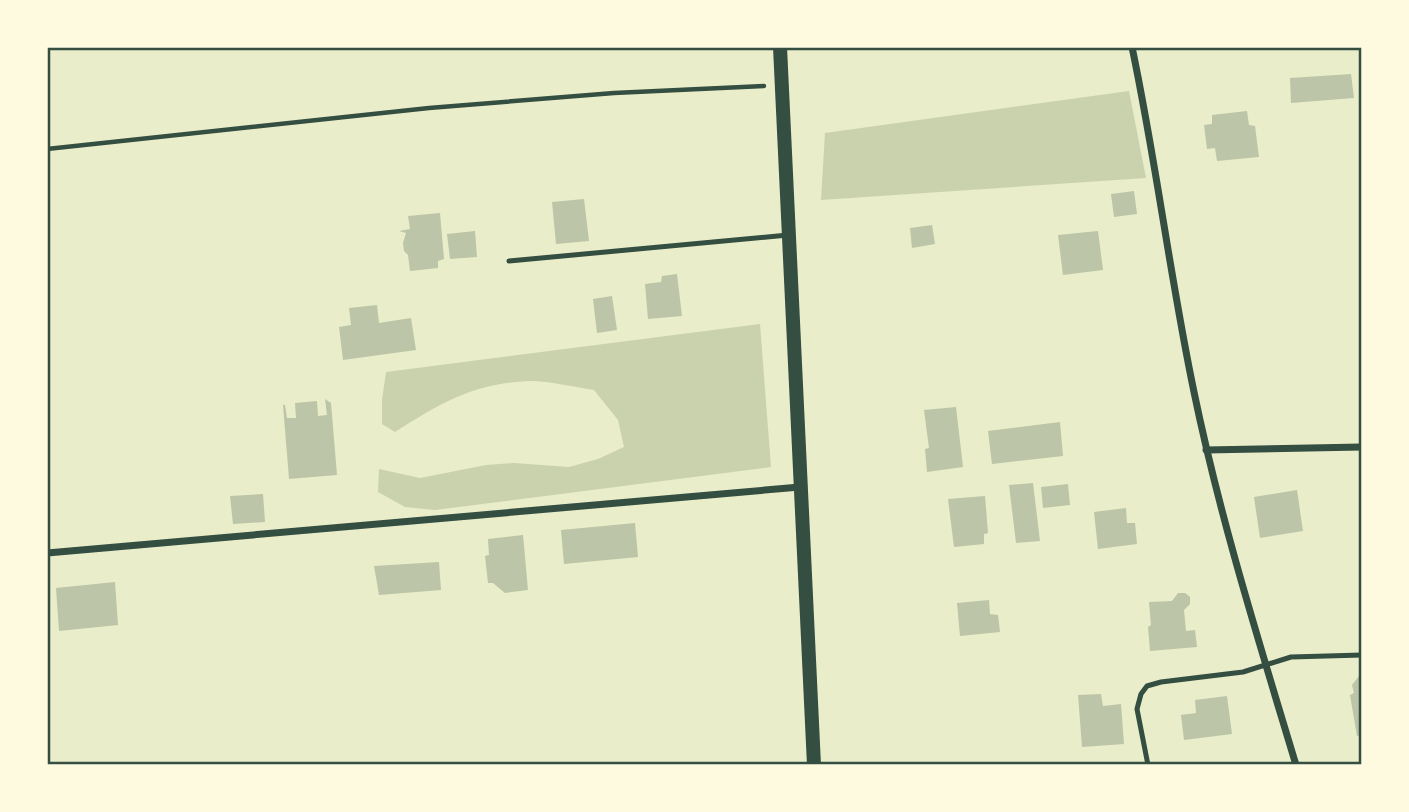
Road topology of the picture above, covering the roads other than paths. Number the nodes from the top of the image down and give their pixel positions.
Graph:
1 (780, 47) edge
2 (1132, 47) edge
3 (788, 235) junction
4 (509, 261) dead end
5 (1362, 447) edge
6 (1206, 450) junction
7 (800, 486) junction
8 (47, 553) edge
9 (1362, 655) edge
10 (1265, 664) junction
11 (814, 765) edge
12 (1148, 765) edge
13 (1296, 765) edge

1 - 3 main road
2 - 6 street
3 - 4 lane
3 - 7 main road
5 - 6 street
6 - 10 street
7 - 8 street
7 - 11 main road
9 - 10 lane
10 - 12 lane
10 - 13 street

